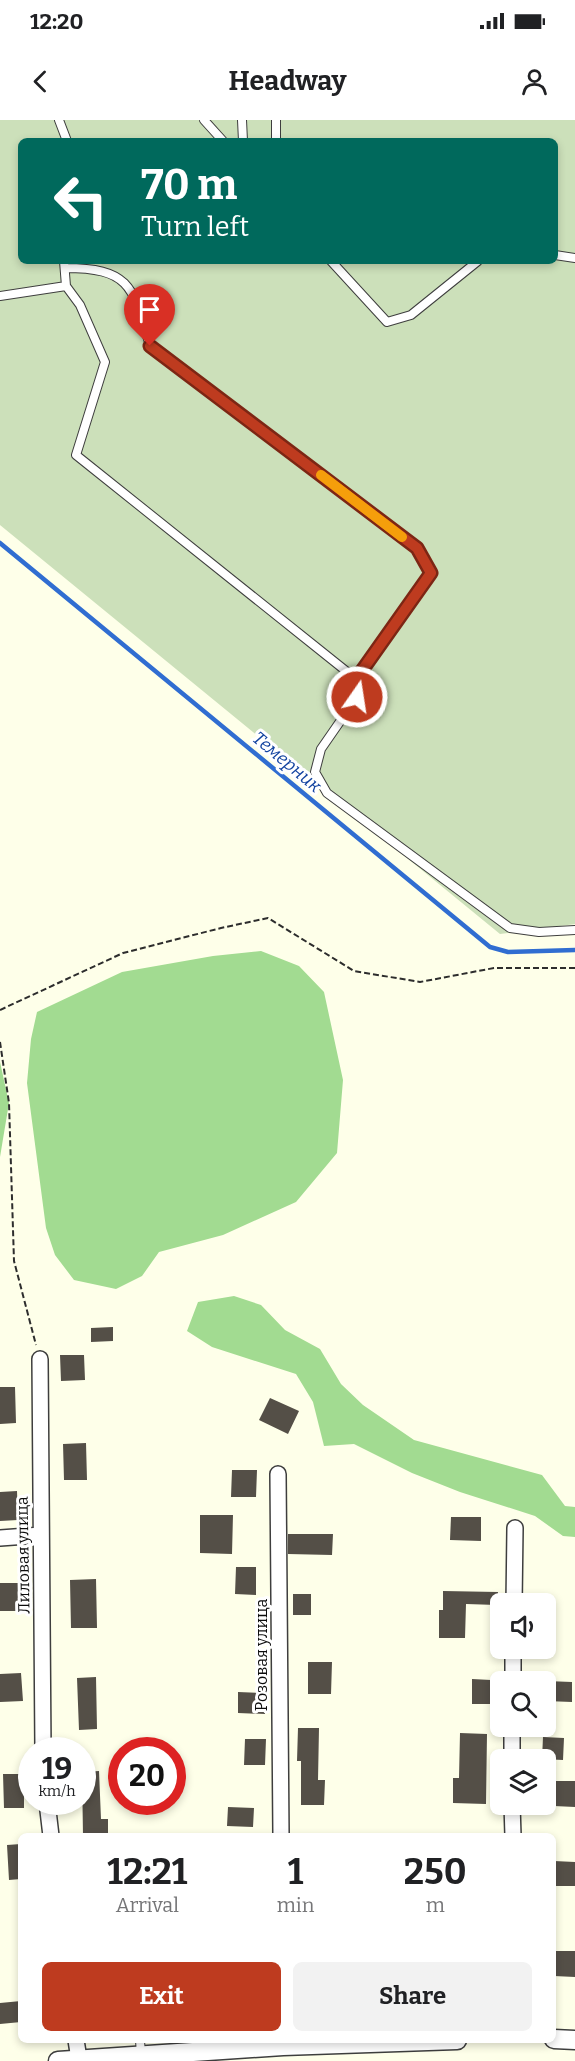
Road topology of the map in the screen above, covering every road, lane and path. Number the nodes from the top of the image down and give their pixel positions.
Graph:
1 (59, 120) edge
2 (204, 120) edge
3 (242, 120) edge
4 (276, 120) edge
5 (66, 138) edge
6 (220, 138) edge
7 (243, 138) edge
8 (276, 138) edge
9 (558, 255) edge
10 (575, 258) edge
11 (334, 264) edge
12 (474, 264) edge
13 (64, 265) edge
14 (66, 286) junction
15 (0, 296) edge
16 (356, 679) junction
17 (575, 930) edge
18 (575, 968) edge
19 (0, 1010) edge
20 (0, 1042) edge
21 (40, 1359) joint
22 (278, 1474) dead end
23 (515, 1528) dead end
24 (41, 1535) junction
25 (0, 1538) edge
26 (514, 1593) edge
27 (43, 1737) edge
28 (49, 1815) edge
29 (512, 1815) edge
30 (51, 1833) edge
31 (281, 1833) edge
32 (513, 1833) edge
33 (556, 2039) edge
34 (575, 2040) edge
35 (76, 2043) edge
36 (283, 2043) edge
37 (140, 2047) edge
38 (78, 2059) junction
39 (58, 2061) edge

1 - 5 lane
2 - 6 lane
3 - 7 lane
4 - 8 lane
9 - 10 lane
11 - 12 lane
13 - 14 lane
13 - 16 lane
14 - 15 lane
14 - 16 lane
16 - 17 lane
18 - 19 path
20 - 21 path
21 - 24 street, Лиловая улица
22 - 31 street, Розовая улица
23 - 26 street
24 - 25 street
24 - 27 street, Лиловая улица
28 - 30 street
29 - 32 street
33 - 34 street
35 - 38 street
36 - 37 street
37 - 38 street
38 - 39 street

